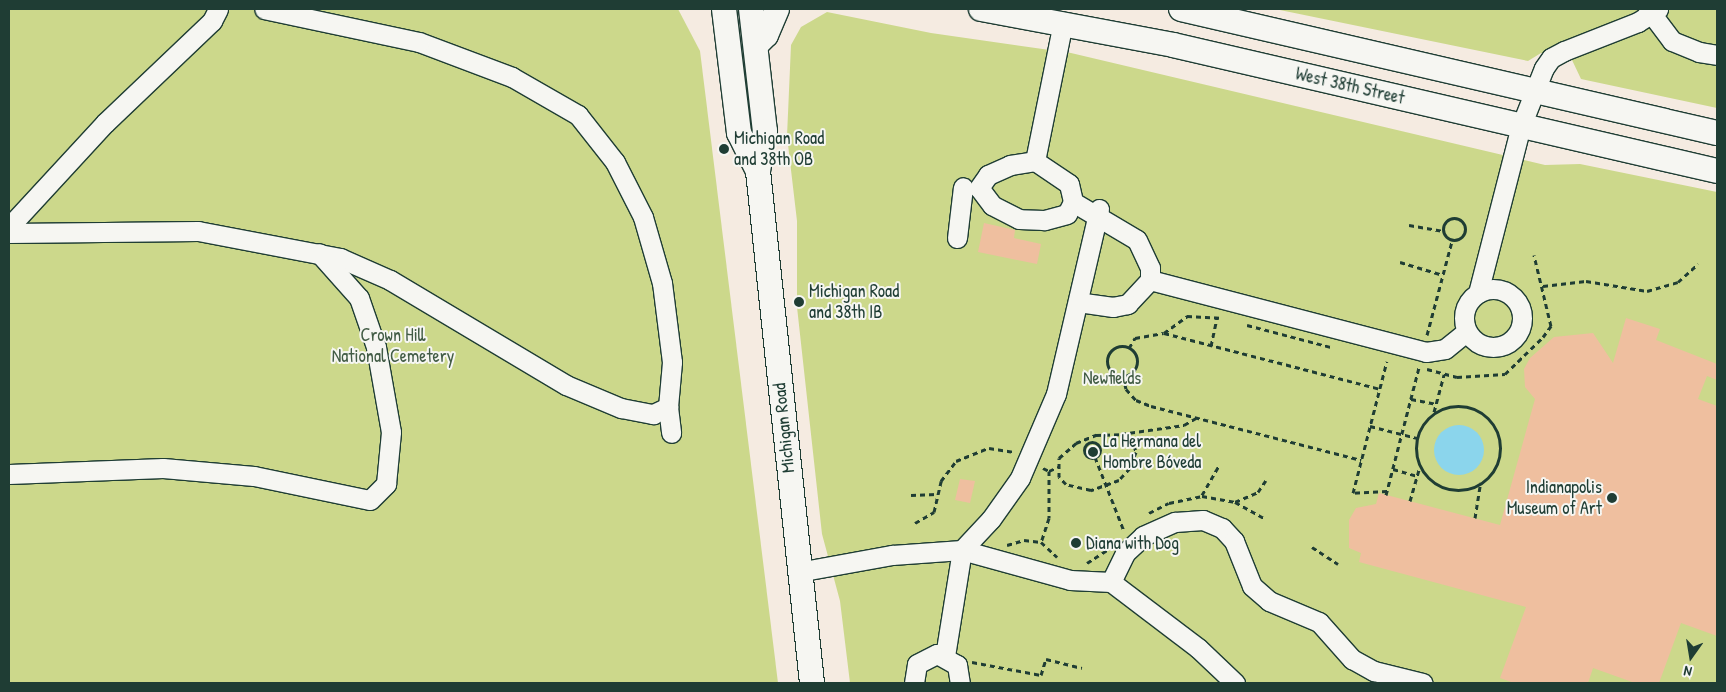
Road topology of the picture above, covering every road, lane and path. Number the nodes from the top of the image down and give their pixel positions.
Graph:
1 (218, 9) edge
2 (264, 9) edge
3 (706, 9) edge
4 (724, 9) edge
5 (752, 9) edge
6 (777, 9) edge
7 (981, 9) edge
8 (1181, 9) edge
9 (1653, 10) edge
10 (1063, 22) junction
11 (728, 41) junction
12 (756, 45) junction
13 (1717, 55) edge
14 (1533, 90) junction
15 (1521, 126) junction
16 (1717, 133) edge
17 (1035, 161) junction
18 (1717, 171) edge
19 (758, 172) junction
20 (963, 187) dead end
21 (1073, 202) junction
22 (1098, 213) junction
23 (1409, 225) dead end
24 (9, 227) edge
25 (1443, 231) junction
26 (9, 233) edge
27 (957, 238) dead end
28 (319, 253) junction
29 (1400, 262) dead end
30 (1698, 264) dead end
31 (377, 274) junction
32 (1443, 275) dead end
33 (1150, 280) junction
34 (1543, 286) dead end
35 (1478, 292) junction
36 (359, 298) junction
37 (1078, 302) junction
38 (1217, 317) dead end
39 (1466, 331) junction
40 (1211, 346) junction
41 (1130, 348) junction
42 (1387, 361) dead end
43 (1444, 374) dead end
44 (1123, 376) junction
45 (1380, 390) junction
46 (1411, 399) dead end
47 (1436, 404) junction
48 (668, 407) junction
49 (1434, 412) junction
50 (1196, 418) junction
51 (1370, 426) junction
52 (671, 433) dead end
53 (1121, 434) junction
54 (1416, 438) junction
55 (1088, 440) junction
56 (1095, 457) junction
57 (1028, 460) junction
58 (1361, 460) junction
59 (1219, 466) dead end
60 (1420, 466) junction
61 (1058, 467) junction
62 (1393, 469) dead end
63 (1050, 471) junction
64 (9, 474) edge
65 (1417, 476) junction
66 (1266, 480) dead end
67 (1482, 482) junction
68 (1105, 484) junction
69 (1387, 491) dead end
70 (937, 494) junction
71 (911, 495) dead end
72 (1202, 496) junction
73 (1410, 501) dead end
74 (1235, 502) junction
75 (1144, 517) dead end
76 (1474, 518) dead end
77 (1266, 519) dead end
78 (915, 522) dead end
79 (1131, 526) dead end
80 (1124, 531) junction
81 (1120, 537) dead end
82 (1041, 542) junction
83 (1312, 546) dead end
84 (1109, 548) dead end
85 (962, 550) junction
86 (993, 559) junction
87 (1064, 560) dead end
88 (1081, 562) dead end
89 (1338, 564) dead end
90 (798, 572) junction
91 (1111, 582) junction
92 (945, 656) junction
93 (965, 656) dead end
94 (1082, 668) dead end
95 (812, 683) edge
96 (914, 683) edge
97 (960, 683) edge
98 (1235, 683) edge
99 (1423, 683) edge

1 - 24 lane
2 - 48 lane
3 - 11 main road
4 - 11 main road, Michigan Road
5 - 12 main road, Michigan Road
6 - 12 main road
7 - 10 main road, West 38th Street
8 - 14 main road
9 - 13 lane
9 - 14 lane
10 - 15 main road, West 38th Street
10 - 17 lane
11 - 19 main road, Michigan Road
12 - 19 main road, Michigan Road
14 - 15 lane
14 - 16 main road
15 - 18 main road, West 38th Street
15 - 35 lane
17 - 21 lane
17 - 21 lane
19 - 90 main road, Michigan Road
20 - 27 lane
21 - 22 lane
22 - 33 lane
22 - 37 lane
23 - 25 path
25 - 25 path
26 - 28 lane
28 - 31 lane
28 - 36 lane
29 - 32 path
30 - 34 path
31 - 36 lane
31 - 48 lane
33 - 37 lane
33 - 39 lane
35 - 39 lane
35 - 39 lane
36 - 64 lane
37 - 57 lane
38 - 40 path
40 - 41 path
40 - 45 path
41 - 44 path
41 - 44 path
42 - 45 path
43 - 47 path
44 - 50 path
45 - 51 path
46 - 47 path
47 - 49 path
48 - 52 lane
49 - 54 path
49 - 67 path
50 - 53 path
50 - 58 path
51 - 54 path
51 - 58 path
53 - 55 path
53 - 68 path
54 - 60 path
55 - 56 path
55 - 56 path
55 - 61 path
56 - 68 path
57 - 63 path
57 - 70 path
57 - 85 lane
58 - 69 path
59 - 72 path
60 - 65 path
60 - 67 path
61 - 63 path
61 - 68 path
62 - 65 path
63 - 82 path
65 - 73 path
66 - 74 path
67 - 76 path
68 - 80 path
70 - 71 path
70 - 78 path
72 - 74 path
72 - 75 path
74 - 77 path
79 - 80 path
80 - 81 path
82 - 86 path
82 - 87 path
83 - 89 path
84 - 88 path
85 - 86 lane
85 - 90 lane
85 - 92 lane
86 - 91 lane
90 - 95 main road, Michigan Road
91 - 98 lane
91 - 99 lane
92 - 96 lane
92 - 97 lane
93 - 94 path

